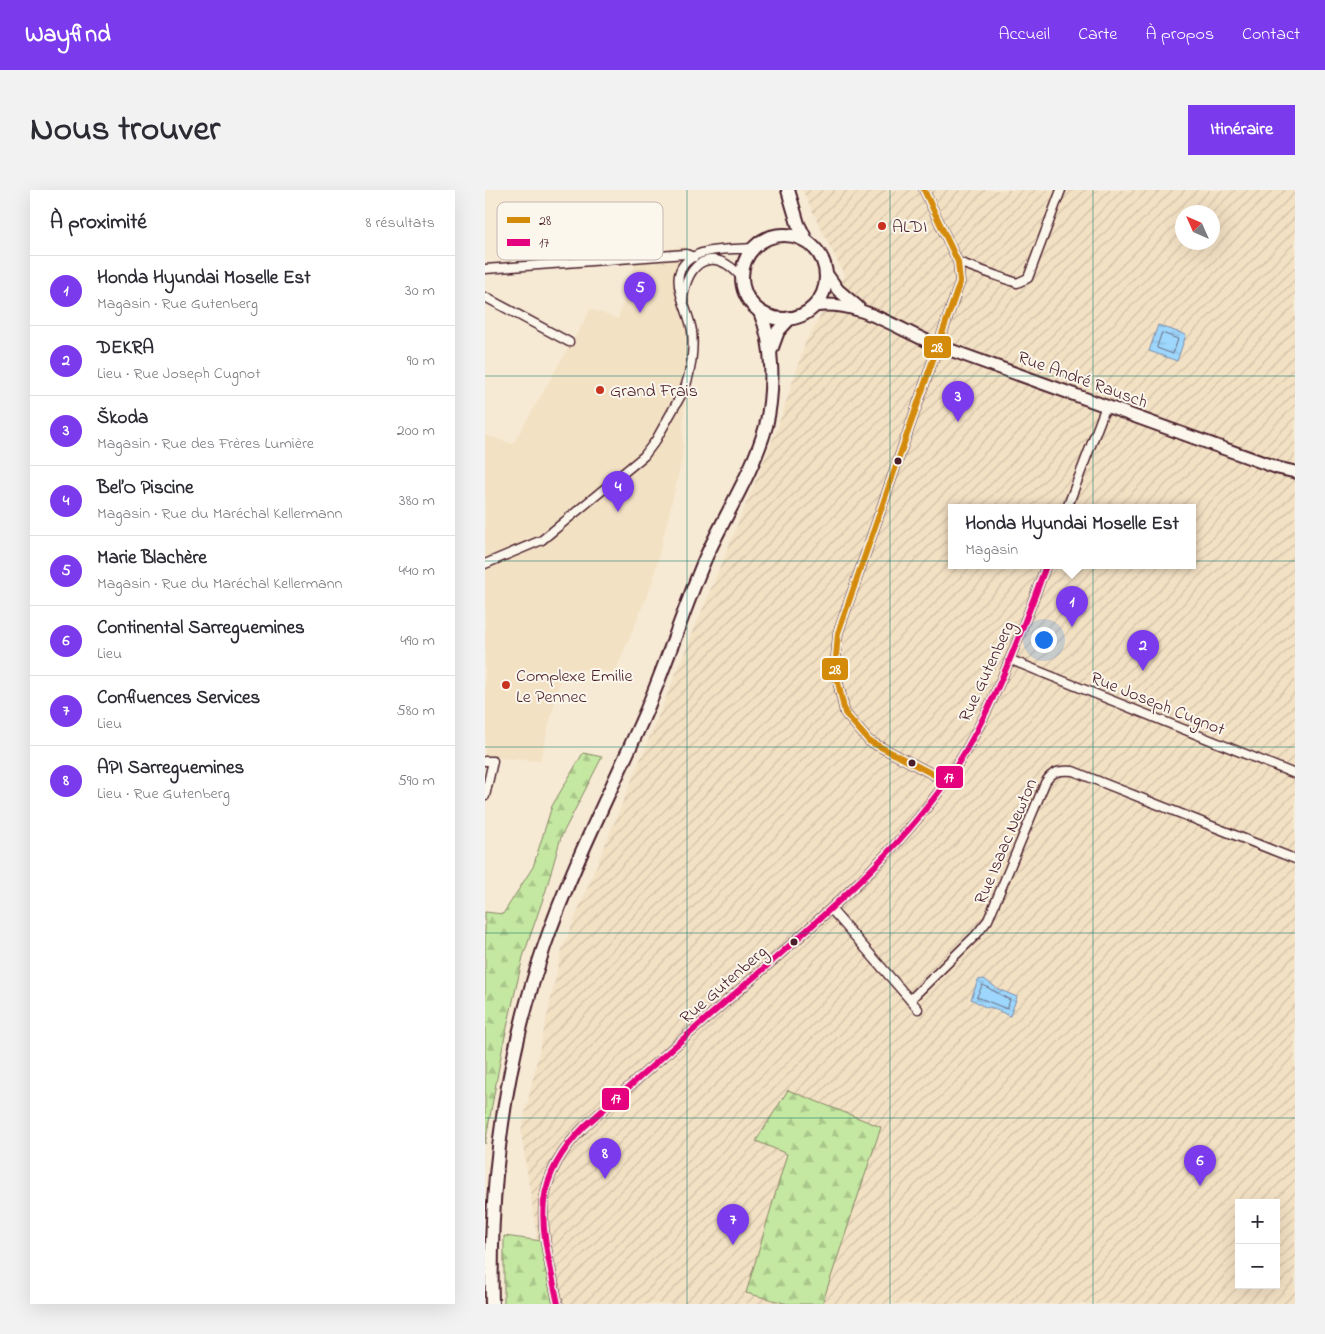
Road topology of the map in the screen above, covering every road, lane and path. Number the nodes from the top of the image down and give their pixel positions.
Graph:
1 (789, 190) edge
2 (924, 190) edge
3 (1061, 190) edge
4 (793, 205) junction
5 (776, 235) junction
6 (806, 240) junction
7 (753, 248) junction
8 (663, 256) edge
9 (694, 257) junction
10 (606, 260) edge
11 (958, 262) junction
12 (485, 269) edge
13 (826, 273) junction
14 (741, 277) junction
15 (485, 297) edge
16 (683, 300) junction
17 (814, 306) junction
18 (863, 311) junction
19 (760, 312) junction
20 (790, 318) junction
21 (569, 342) dead end
22 (939, 346) junction
23 (770, 357) junction
24 (1106, 406) junction
25 (1295, 472) edge
26 (1069, 504) edge
27 (485, 564) edge
28 (1045, 569) edge
29 (1011, 660) junction
30 (489, 761) edge
31 (1295, 774) edge
32 (946, 781) junction
33 (485, 796) edge
34 (1295, 859) edge
35 (831, 909) junction
36 (910, 1000) junction
37 (918, 1009) dead end
38 (492, 1304) edge
39 (558, 1304) edge

1 - 4 main road
2 - 11 street
3 - 11 street
4 - 5 main road
4 - 6 main road
5 - 6 main road
5 - 7 main road
6 - 13 main road
7 - 9 street
7 - 14 main road
8 - 9 street
9 - 16 street
10 - 12 street
11 - 22 street
13 - 17 main road
13 - 18 street, Rue André Rausch
14 - 16 street
14 - 19 main road
15 - 21 street
16 - 27 street
17 - 18 street, Rue André Rausch
17 - 20 main road
18 - 22 street, Rue André Rausch
19 - 20 main road
19 - 23 main road
20 - 23 main road
22 - 24 street, Rue André Rausch
22 - 32 street
23 - 38 main road
24 - 25 street, Rue André Rausch
24 - 26 street
28 - 29 street, Rue Gutenberg
29 - 31 street, Rue Joseph Cugnot
29 - 32 street, Rue Gutenberg
30 - 33 street
32 - 35 street, Rue Gutenberg
34 - 36 street, Rue Isaac Newton
35 - 36 street
35 - 39 street, Rue Gutenberg
36 - 37 street

